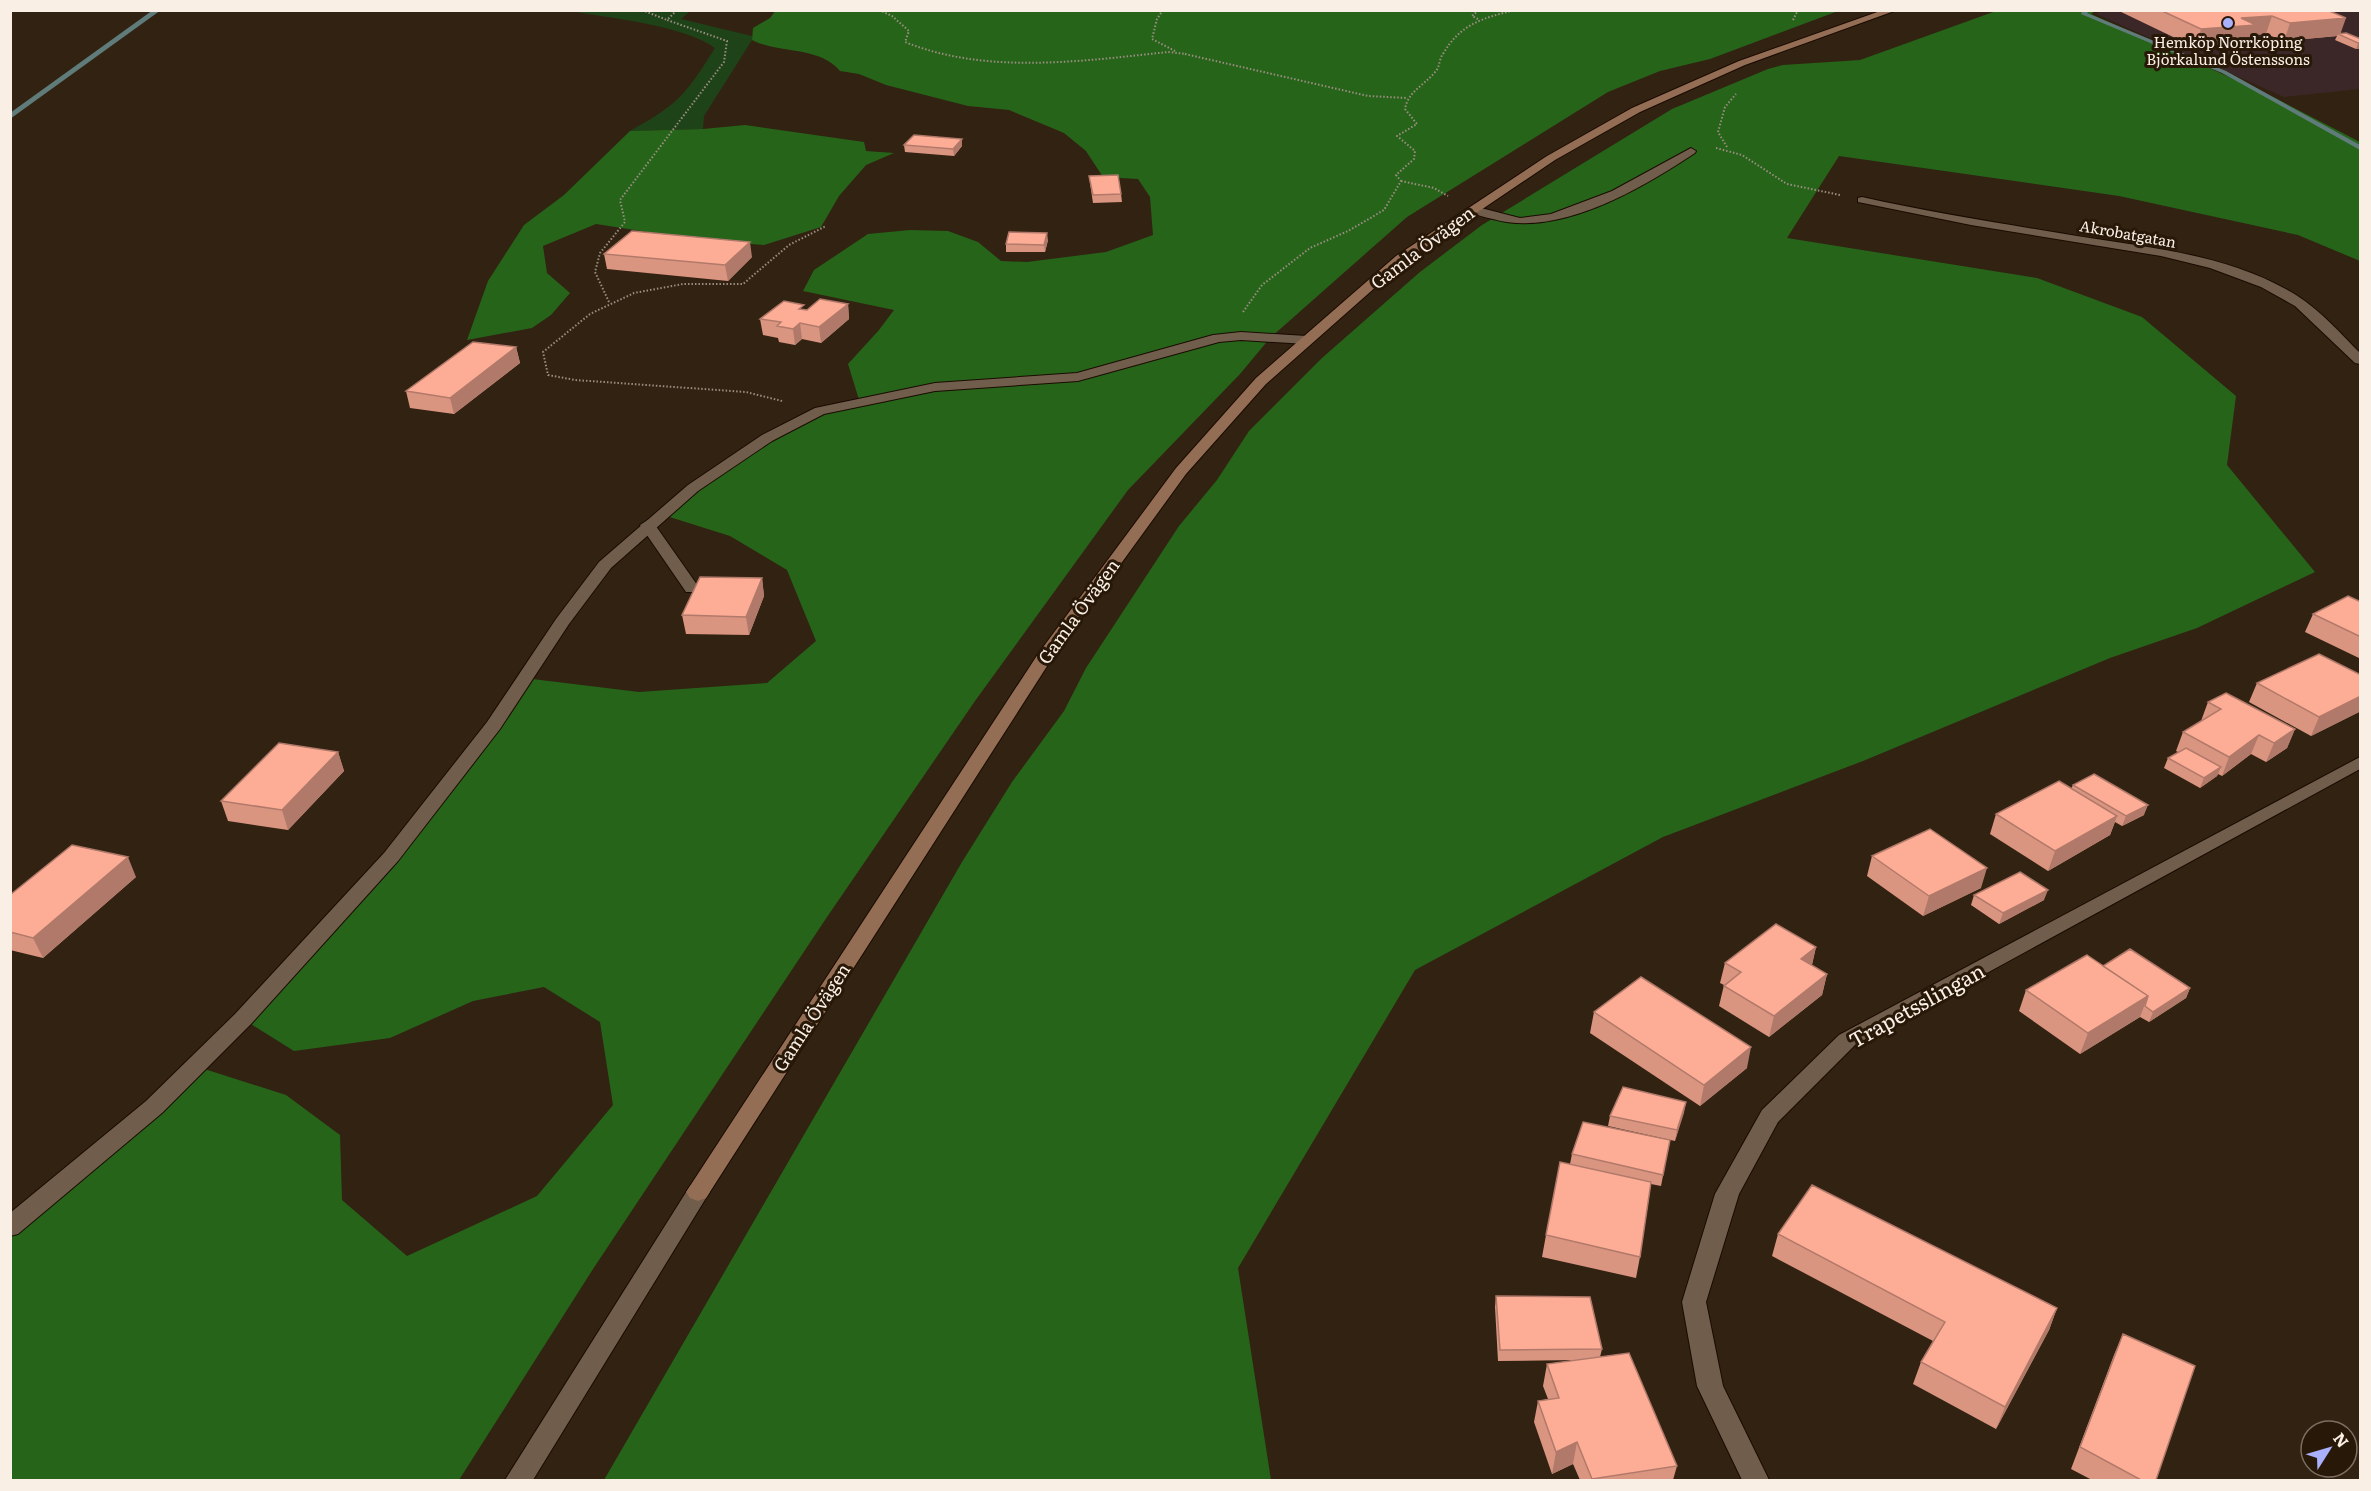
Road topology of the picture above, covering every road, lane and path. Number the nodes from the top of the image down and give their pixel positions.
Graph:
1 (642, 10) edge
2 (879, 10) edge
3 (1163, 10) edge
4 (1479, 10) edge
5 (1515, 10) edge
6 (1893, 10) edge
7 (676, 11) edge
8 (1479, 19) junction
9 (667, 20) junction
10 (1186, 54) junction
11 (1754, 58) junction
12 (1407, 98) junction
13 (1727, 147) junction
14 (1691, 151) joint
15 (1401, 181) junction
16 (1862, 200) joint
17 (1473, 209) junction
18 (826, 225) dead end
19 (609, 302) junction
20 (1241, 336) junction
21 (1308, 340) junction
22 (2361, 360) edge
23 (820, 411) junction
24 (648, 525) junction
25 (692, 589) edge
26 (2361, 762) edge
27 (698, 1192) joint
28 (10, 1227) edge
29 (518, 1480) edge
30 (1755, 1480) edge

1 - 9 path
2 - 10 path
3 - 10 path
4 - 8 path
5 - 8 path
6 - 11 main road, Gamla Övägen
7 - 9 path
8 - 12 path
9 - 19 path
10 - 12 path
11 - 13 path
11 - 17 main road, Gamla Övägen
12 - 15 path
13 - 14 path
13 - 16 path
14 - 17 street
15 - 17 path
15 - 20 path
16 - 22 street, Akrobatgatan
17 - 21 main road, Gamla Övägen
18 - 19 path
19 - 23 path
20 - 21 street
20 - 23 street
21 - 27 main road, Gamla Övägen
23 - 24 street
24 - 25 street
24 - 28 street
26 - 30 street, Trapetsslingan
27 - 29 street, Gamla Övägen

